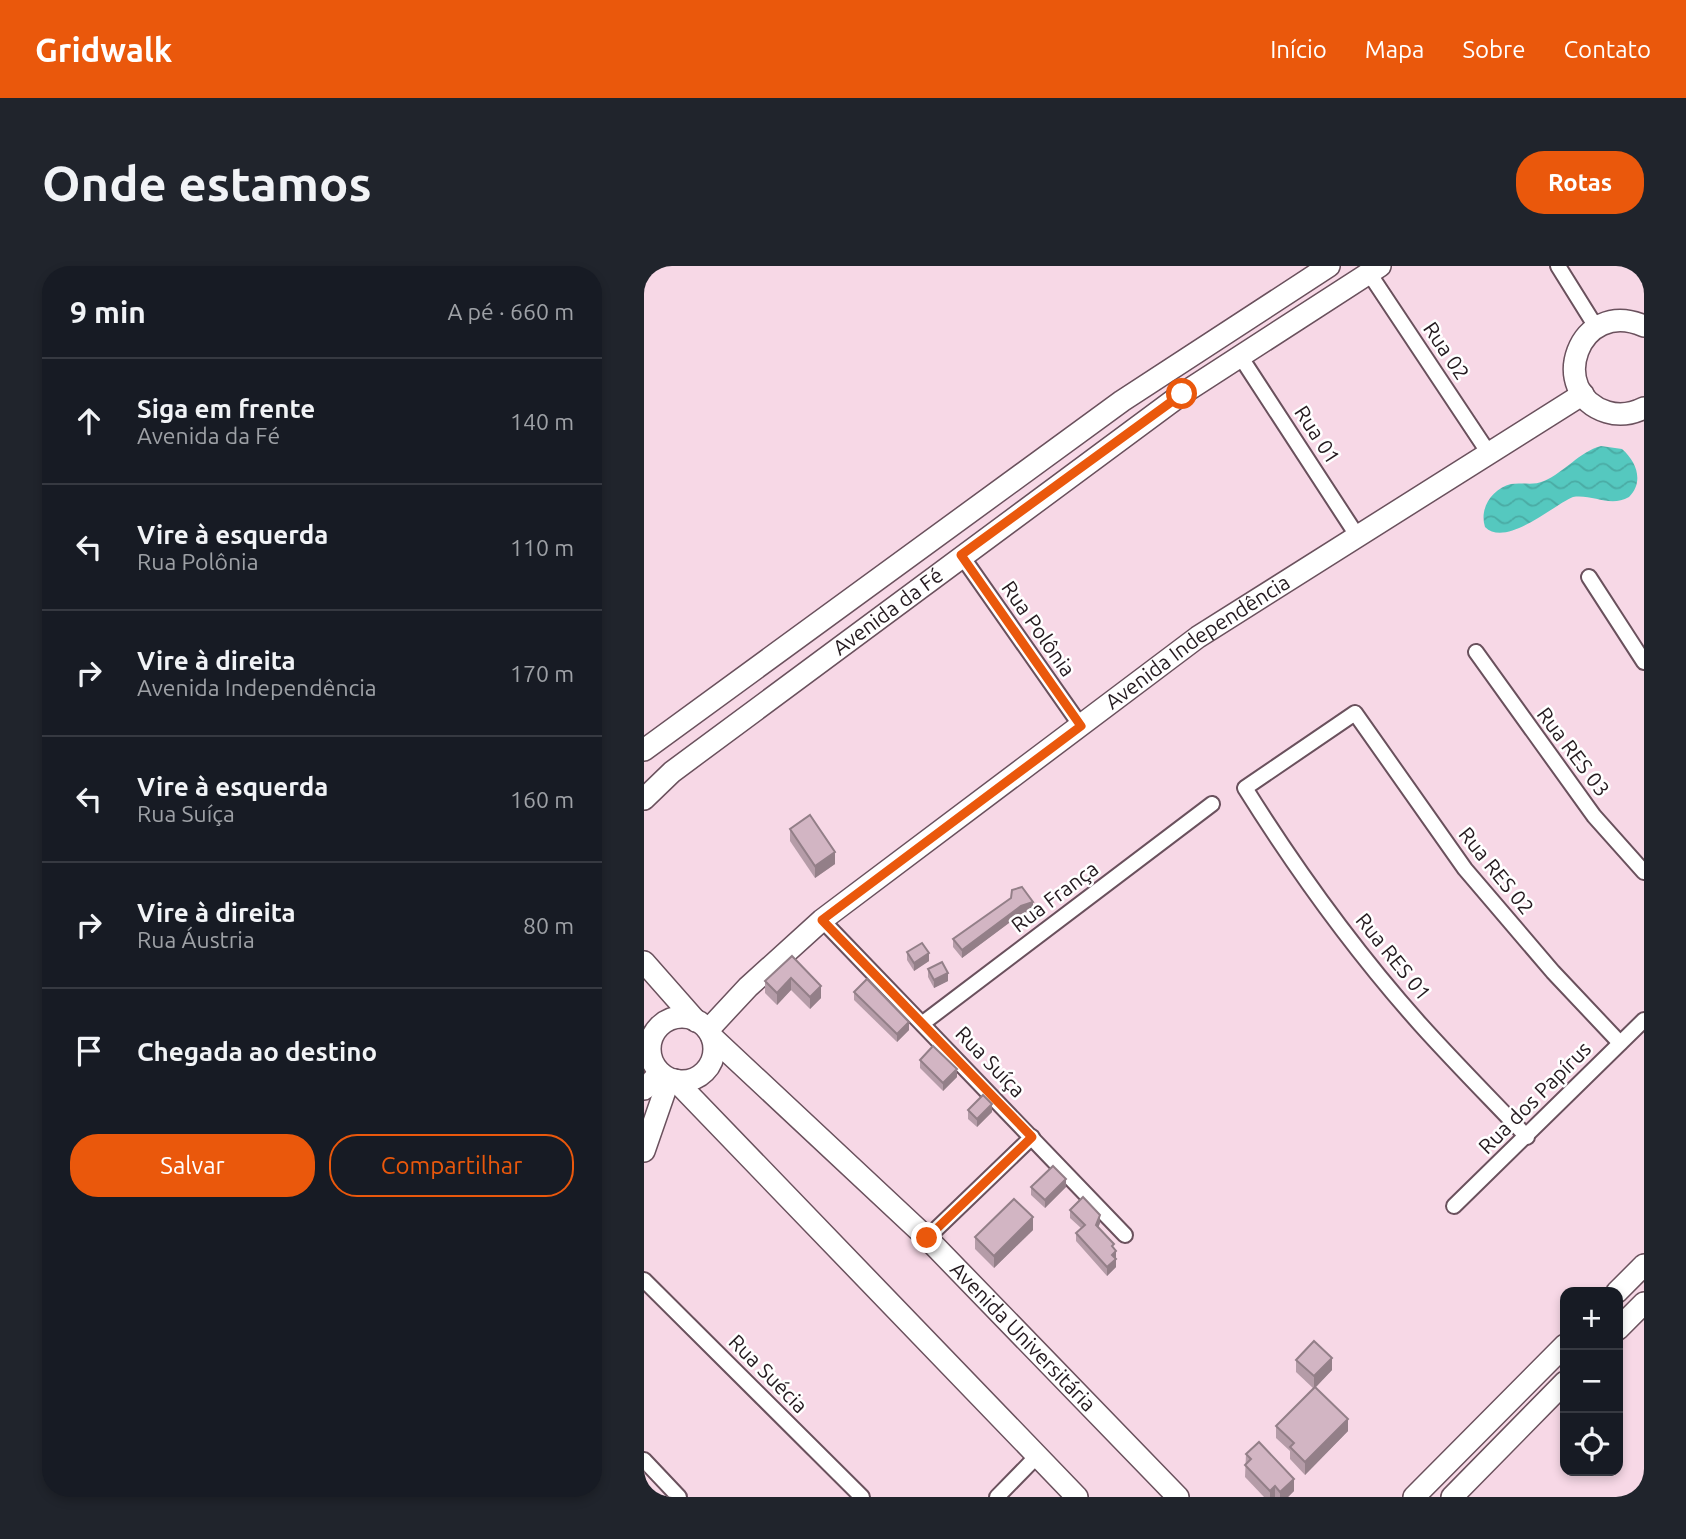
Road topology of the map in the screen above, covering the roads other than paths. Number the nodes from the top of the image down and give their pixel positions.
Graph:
1 (1329, 266) edge
2 (1558, 266) edge
3 (1375, 270) edge
4 (1644, 326) edge
5 (1597, 327) junction
6 (1240, 356) junction
7 (1583, 394) junction
8 (1644, 408) edge
9 (1488, 452) junction
10 (1358, 537) junction
11 (961, 555) junction
12 (1589, 577) dead end
13 (1476, 652) dead end
14 (1644, 662) edge
15 (1081, 726) junction
16 (644, 750) edge
17 (1245, 788) joint
18 (644, 799) edge
19 (1212, 804) dead end
20 (1644, 872) edge
21 (822, 920) junction
22 (644, 962) edge
23 (1644, 1020) edge
24 (923, 1023) junction
25 (705, 1029) junction
26 (1620, 1043) junction
27 (661, 1070) edge
28 (644, 1089) edge
29 (1032, 1137) junction
30 (1527, 1137) junction
31 (644, 1151) edge
32 (1454, 1206) dead end
33 (1125, 1235) dead end
34 (927, 1238) junction
35 (1644, 1265) edge
36 (644, 1280) edge
37 (1622, 1287) edge
38 (1644, 1303) edge
39 (1623, 1324) edge
40 (1560, 1350) edge
41 (1560, 1387) edge
42 (1037, 1457) junction
43 (644, 1460) edge
44 (679, 1497) edge
45 (862, 1497) edge
46 (997, 1497) edge
47 (1077, 1497) edge
48 (1178, 1497) edge
49 (1415, 1497) edge
50 (1452, 1497) edge

1 - 16 main road, Avenida da Fé
2 - 5 street
3 - 6 main road, Avenida da Fé
3 - 9 street, Rua 02
4 - 5 main road
5 - 7 main road
6 - 10 street, Rua 01
6 - 11 main road, Avenida da Fé
7 - 8 main road
7 - 9 main road, Avenida Independência
9 - 10 main road, Avenida Independência
10 - 15 main road, Avenida Independência
11 - 15 street, Rua Polônia
11 - 18 main road, Avenida da Fé
12 - 14 street
13 - 20 street, Rua RES 03
15 - 21 main road, Avenida Independência
17 - 26 street, Rua RES 02
17 - 30 street, Rua RES 01
19 - 24 street, Rua França
21 - 24 street, Rua Suíça
21 - 25 main road, Avenida Independência
22 - 25 main road, Avenida Universitária
23 - 26 street, Rua dos Papírus
24 - 29 street, Rua Suíça
25 - 27 main road
25 - 27 main road
25 - 34 main road, Avenida Universitária
26 - 30 street, Rua dos Papírus
27 - 28 main road
27 - 31 main road
27 - 42 main road
29 - 33 street, Rua Suíça
29 - 34 street
30 - 32 street, Rua dos Papírus
34 - 48 main road, Avenida Universitária
35 - 37 main road
36 - 45 street, Rua Suécia
38 - 39 main road
40 - 49 main road
41 - 50 main road
42 - 46 street
42 - 47 main road
43 - 44 street

